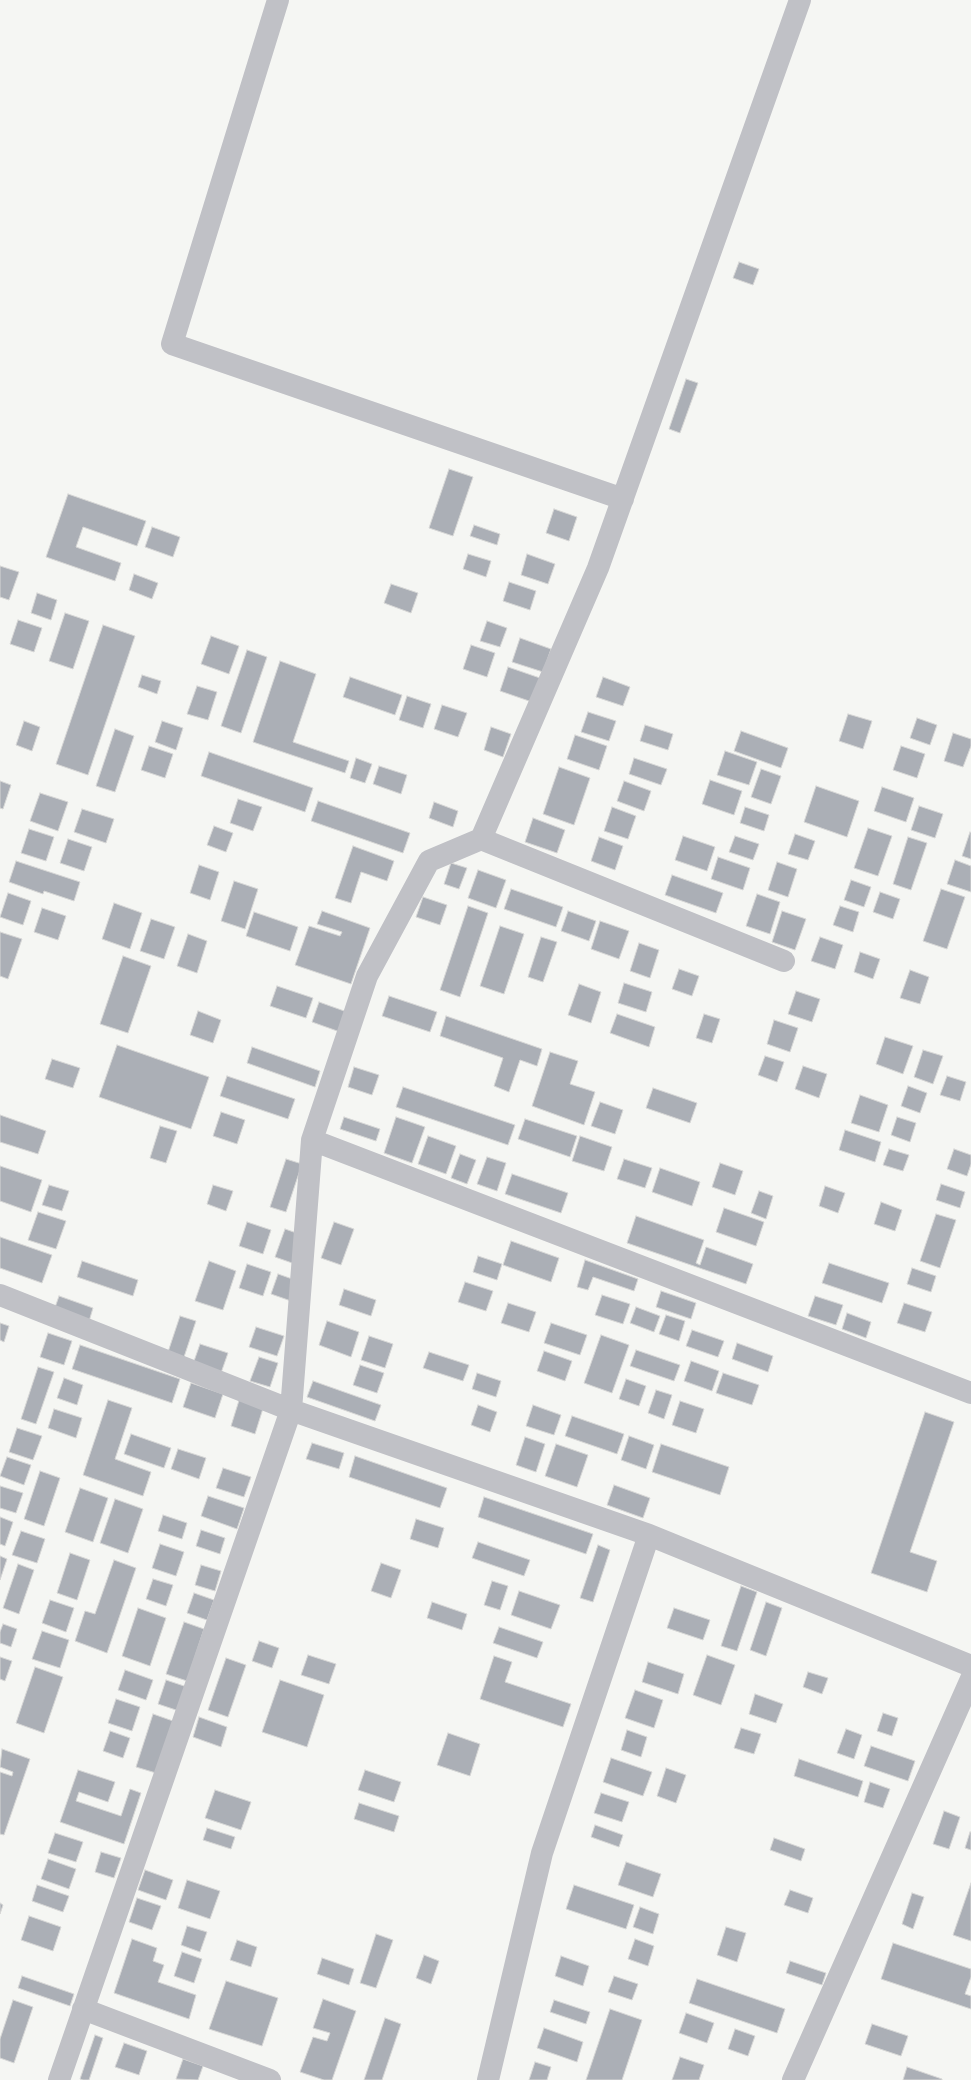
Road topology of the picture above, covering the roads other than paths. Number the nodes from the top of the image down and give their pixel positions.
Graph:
1 (278, 0) edge
2 (800, 0) edge
3 (623, 499) junction
4 (481, 839) junction
5 (784, 961) dead end
6 (312, 1140) junction
7 (0, 1295) edge
8 (971, 1393) edge
9 (291, 1410) junction
10 (649, 1535) junction
11 (971, 1666) edge
12 (971, 1679) edge
13 (84, 2009) junction
14 (59, 2080) edge
15 (270, 2080) edge
16 (488, 2080) edge
17 (793, 2080) edge

1 - 3 street
2 - 3 street
3 - 4 street
4 - 5 street
4 - 6 street
6 - 8 street
6 - 9 street
7 - 9 street
9 - 10 street
9 - 13 street
10 - 11 street
10 - 16 street
12 - 17 street
13 - 14 street
13 - 15 street

